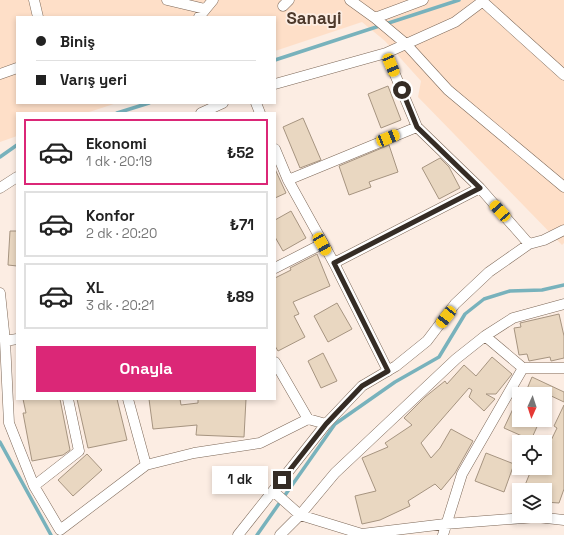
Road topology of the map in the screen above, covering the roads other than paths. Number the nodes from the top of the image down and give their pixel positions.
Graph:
1 (34, 0) edge
2 (168, 0) edge
3 (213, 0) edge
4 (350, 0) edge
5 (423, 0) edge
6 (482, 1) edge
7 (202, 13) edge
8 (38, 16) edge
9 (376, 19) junction
10 (405, 43) junction
11 (386, 53) junction
12 (16, 68) edge
13 (0, 74) edge
14 (564, 74) edge
15 (276, 84) edge
16 (221, 104) edge
17 (203, 112) edge
18 (417, 127) junction
19 (276, 151) edge
20 (16, 177) edge
21 (288, 180) junction
22 (564, 187) edge
23 (0, 188) edge
24 (480, 188) junction
25 (563, 230) edge
26 (322, 244) junction
27 (529, 244) junction
28 (334, 263) junction
29 (276, 267) edge
30 (0, 293) edge
31 (564, 304) edge
32 (485, 336) junction
33 (16, 339) edge
34 (5, 341) junction
35 (523, 368) junction
36 (564, 368) edge
37 (388, 371) junction
38 (278, 374) edge
39 (68, 400) edge
40 (128, 400) edge
41 (308, 419) junction
42 (326, 424) junction
43 (146, 465) junction
44 (34, 486) junction
45 (276, 494) junction
46 (300, 514) junction
47 (564, 520) edge
48 (445, 524) junction
49 (61, 532) edge
50 (348, 532) edge
51 (238, 535) edge
52 (280, 535) edge
53 (443, 535) edge

1 - 8 street
2 - 7 street
3 - 7 street
4 - 9 street
5 - 9 street
6 - 10 street
6 - 14 street
9 - 10 street
10 - 11 street
10 - 22 street
11 - 15 street
11 - 18 street
12 - 13 street
16 - 17 street
18 - 21 street
18 - 24 street
19 - 21 street
20 - 23 street
21 - 26 street
24 - 27 street
24 - 28 street
25 - 27 street
26 - 28 street
26 - 29 street
27 - 37 street
28 - 37 street
30 - 34 street
31 - 32 street
32 - 35 street
32 - 46 street
33 - 34 street
34 - 44 street
35 - 36 street
35 - 48 street
37 - 42 street
38 - 41 street
39 - 44 street
40 - 43 street
41 - 42 street
41 - 43 street
42 - 45 street
43 - 49 street
44 - 49 street
45 - 46 street
45 - 51 street
46 - 50 street
46 - 52 street
47 - 48 street
48 - 50 street
48 - 53 street

